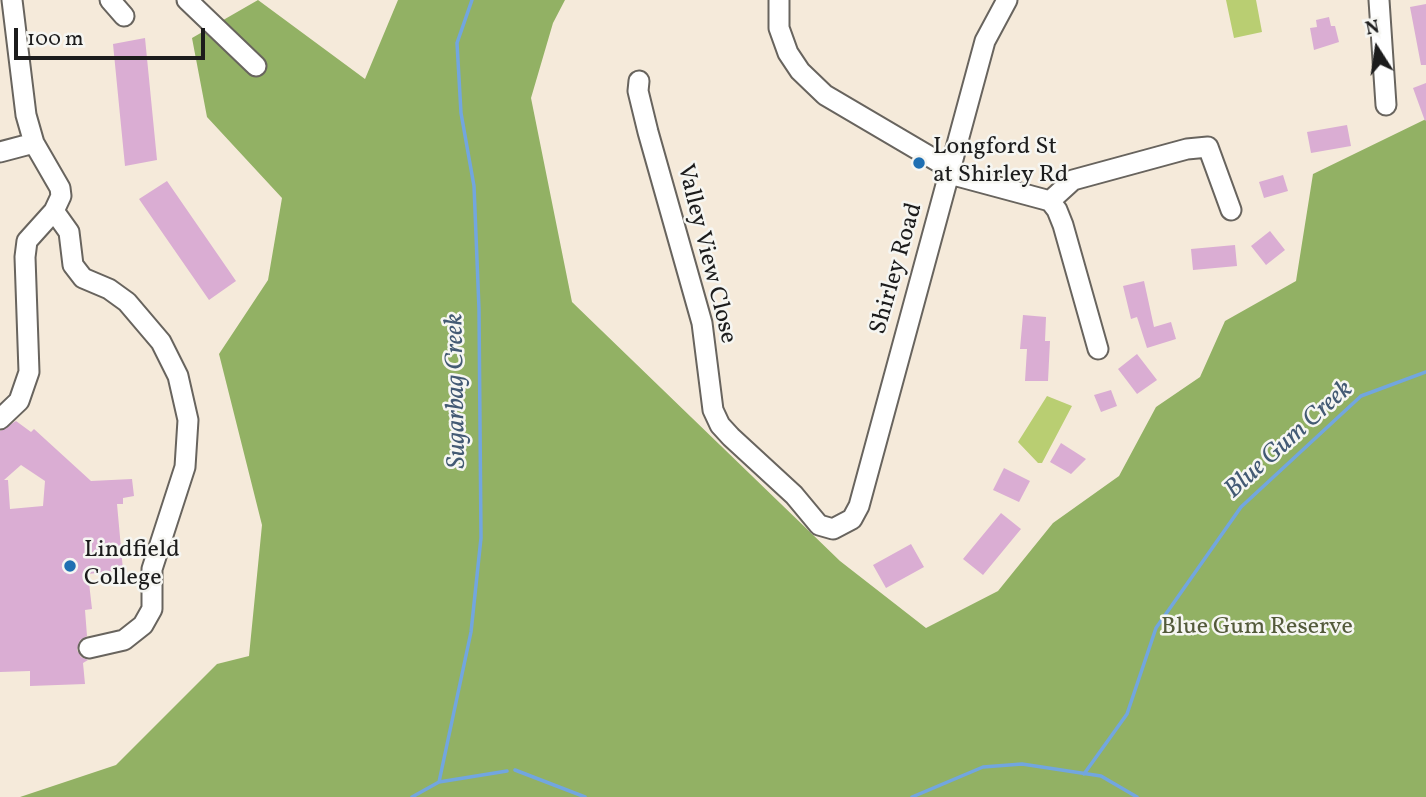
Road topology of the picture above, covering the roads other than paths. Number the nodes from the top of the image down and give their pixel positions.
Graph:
1 (110, 0) edge
2 (187, 0) edge
3 (779, 0) edge
4 (1007, 0) edge
5 (1379, 0) edge
6 (8, 1) edge
7 (124, 16) dead end
8 (256, 66) dead end
9 (639, 81) dead end
10 (1386, 105) dead end
11 (34, 143) junction
12 (0, 152) edge
13 (951, 171) junction
14 (1050, 201) junction
15 (1231, 210) dead end
16 (54, 211) junction
17 (1098, 349) dead end
18 (0, 419) edge
19 (819, 525) joint
20 (89, 648) dead end

1 - 7 street
2 - 8 street
3 - 13 street
4 - 13 street, Shirley Road
5 - 10 street
6 - 11 street
9 - 19 street, Valley View Close
11 - 12 street
11 - 16 street
13 - 14 street
13 - 19 street, Shirley Road
14 - 15 street
14 - 17 street
16 - 18 street
16 - 20 street

